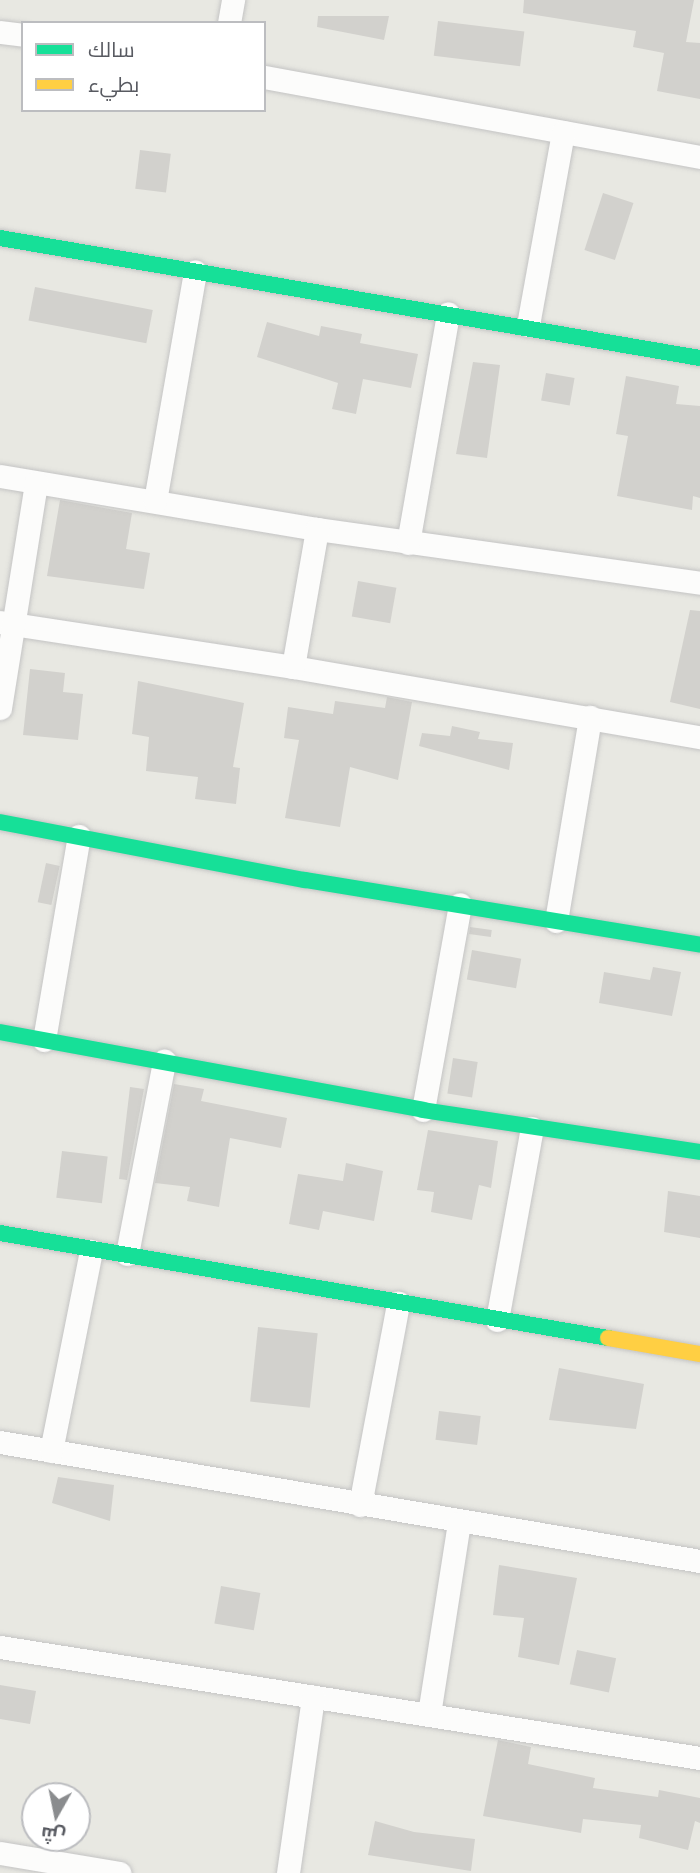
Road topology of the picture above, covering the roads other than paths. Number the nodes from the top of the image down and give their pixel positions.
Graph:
1 (233, 0) edge
2 (229, 21) edge
3 (0, 32) edge
4 (21, 35) edge
5 (266, 77) edge
6 (563, 132) junction
7 (700, 157) edge
8 (0, 238) edge
9 (195, 271) junction
10 (448, 313) junction
11 (528, 325) junction
12 (700, 358) edge
13 (0, 476) edge
14 (36, 482) junction
15 (155, 501) junction
16 (317, 529) junction
17 (408, 543) junction
18 (700, 583) edge
19 (7, 623) edge
20 (293, 667) junction
21 (0, 708) edge
22 (590, 718) junction
23 (700, 737) edge
24 (0, 822) edge
25 (79, 836) junction
26 (460, 904) junction
27 (556, 921) junction
28 (700, 945) edge
29 (0, 1032) edge
30 (44, 1040) junction
31 (164, 1061) junction
32 (423, 1110) junction
33 (533, 1128) junction
34 (700, 1152) edge
35 (0, 1233) edge
36 (91, 1251) junction
37 (127, 1254) junction
38 (398, 1303) junction
39 (497, 1320) junction
40 (700, 1354) edge
41 (0, 1442) edge
42 (51, 1451) junction
43 (360, 1505) junction
44 (458, 1523) junction
45 (700, 1561) edge
46 (0, 1647) edge
47 (313, 1697) junction
48 (429, 1714) junction
49 (700, 1758) edge
50 (0, 1853) edge
51 (120, 1873) edge
52 (288, 1873) edge

1 - 2 street
3 - 4 street
5 - 6 street
6 - 7 street
6 - 11 street
8 - 9 street
9 - 10 street
9 - 15 street
10 - 11 street
10 - 17 street
11 - 12 street
13 - 14 street
14 - 15 street
14 - 19 street
15 - 16 street
16 - 17 street
16 - 20 street
17 - 18 street
19 - 20 street
19 - 21 street
20 - 22 street
22 - 23 street
22 - 27 street
24 - 25 street
25 - 26 street
25 - 30 street
26 - 27 street
26 - 32 street
27 - 28 street
29 - 30 street
30 - 31 street
31 - 32 street
31 - 37 street
32 - 33 street
33 - 34 street
33 - 39 street
35 - 36 street
36 - 37 street
36 - 42 street
37 - 38 street
38 - 39 street
38 - 43 street
39 - 40 street
41 - 42 street
42 - 43 street
43 - 44 street
44 - 45 street
44 - 48 street
46 - 47 street
47 - 48 street
47 - 52 street
48 - 49 street
50 - 51 street

